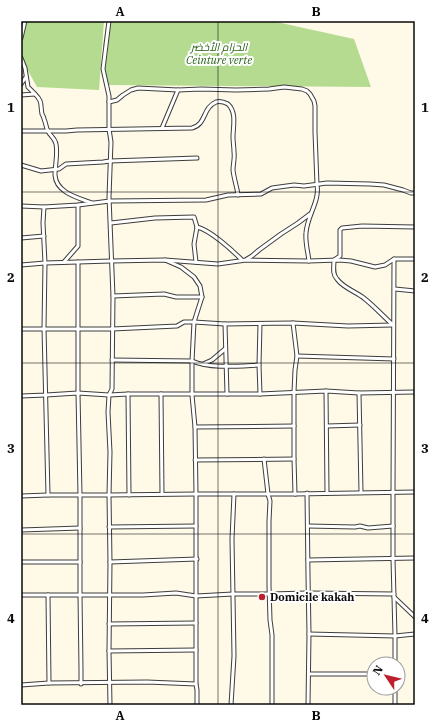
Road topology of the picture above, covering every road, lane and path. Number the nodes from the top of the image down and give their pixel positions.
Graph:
1 (25, 21) edge
2 (109, 21) edge
3 (21, 38) edge
4 (21, 58) edge
5 (26, 76) junction
6 (21, 84) edge
7 (178, 90) junction
8 (35, 94) junction
9 (21, 95) edge
10 (109, 102) junction
11 (162, 128) junction
12 (109, 129) junction
13 (21, 131) edge
14 (47, 131) junction
15 (197, 158) dead end
16 (110, 161) junction
17 (21, 165) edge
18 (56, 170) junction
19 (317, 185) junction
20 (415, 193) edge
21 (238, 195) junction
22 (110, 201) junction
23 (94, 203) junction
24 (78, 205) junction
25 (21, 206) edge
26 (44, 207) junction
27 (310, 214) junction
28 (110, 223) junction
29 (197, 227) junction
30 (415, 227) edge
31 (44, 236) junction
32 (21, 238) edge
33 (394, 259) junction
34 (415, 259) edge
35 (111, 260) junction
36 (165, 260) junction
37 (244, 260) junction
38 (334, 260) junction
39 (309, 261) junction
40 (64, 262) junction
41 (78, 262) junction
42 (196, 262) junction
43 (45, 263) junction
44 (21, 265) edge
45 (395, 290) junction
46 (415, 292) edge
47 (113, 296) junction
48 (202, 297) junction
49 (194, 322) junction
50 (293, 323) junction
51 (225, 324) junction
52 (260, 324) junction
53 (393, 325) junction
54 (44, 328) junction
55 (77, 328) junction
56 (21, 329) edge
57 (112, 329) junction
58 (226, 346) junction
59 (297, 356) junction
60 (394, 359) junction
61 (112, 360) junction
62 (192, 361) junction
63 (202, 364) junction
64 (259, 365) junction
65 (227, 367) junction
66 (326, 391) junction
67 (294, 392) junction
68 (359, 392) junction
69 (415, 392) edge
70 (78, 393) junction
71 (394, 393) junction
72 (128, 394) junction
73 (161, 394) junction
74 (227, 394) junction
75 (260, 394) junction
76 (46, 395) junction
77 (109, 395) junction
78 (192, 395) junction
79 (21, 396) edge
80 (360, 425) junction
81 (294, 426) junction
82 (327, 426) junction
83 (194, 427) junction
84 (264, 459) junction
85 (294, 459) junction
86 (195, 460) junction
87 (361, 492) junction
88 (393, 492) junction
89 (415, 492) edge
90 (307, 493) junction
91 (327, 493) junction
92 (162, 494) junction
93 (196, 494) junction
94 (234, 494) junction
95 (268, 494) junction
96 (295, 494) junction
97 (48, 495) junction
98 (80, 495) junction
99 (109, 495) junction
100 (129, 495) junction
101 (21, 496) edge
102 (196, 526) junction
103 (308, 526) junction
104 (393, 526) junction
105 (109, 527) junction
106 (80, 528) junction
107 (21, 530) edge
108 (415, 558) edge
109 (196, 559) junction
110 (392, 559) junction
111 (308, 560) junction
112 (21, 562) edge
113 (80, 562) junction
114 (110, 562) junction
115 (308, 593) junction
116 (233, 594) junction
117 (270, 594) junction
118 (80, 595) junction
119 (110, 595) junction
120 (394, 595) junction
121 (21, 596) edge
122 (48, 596) junction
123 (196, 596) junction
124 (415, 617) edge
125 (196, 623) junction
126 (110, 624) junction
127 (309, 634) junction
128 (415, 634) edge
129 (395, 636) junction
130 (196, 650) junction
131 (109, 651) junction
132 (395, 656) edge
133 (309, 674) junction
134 (366, 674) edge
135 (50, 683) junction
136 (109, 683) junction
137 (80, 684) junction
138 (196, 684) junction
139 (21, 685) edge
140 (110, 705) edge
141 (197, 705) edge
142 (232, 705) edge
143 (272, 705) edge
144 (308, 705) edge

1 - 3 street
2 - 10 street
4 - 5 street
5 - 6 street
5 - 8 street
7 - 10 street
7 - 11 street
7 - 19 street
8 - 9 street
8 - 14 street
10 - 12 street
11 - 12 street
11 - 21 street
12 - 14 street
12 - 16 street
13 - 14 street
14 - 18 street
15 - 16 street
16 - 18 street
16 - 22 street
17 - 18 street
18 - 23 street
19 - 20 street
19 - 21 street
19 - 27 street
21 - 22 street
22 - 23 street
22 - 28 street
23 - 24 street
24 - 26 street
24 - 40 street
25 - 26 street
26 - 31 street
27 - 37 street
27 - 39 street
28 - 29 street
28 - 35 street
29 - 37 street
29 - 42 street
30 - 38 street
31 - 32 street
31 - 43 street
33 - 34 street
33 - 38 street
33 - 45 street
35 - 36 street
35 - 41 street
35 - 47 street
36 - 42 street
36 - 48 street
37 - 39 street
37 - 42 street
38 - 39 street
38 - 53 street
40 - 41 street
40 - 43 street
41 - 55 street
43 - 44 street
43 - 54 street
45 - 46 street
45 - 53 street
47 - 48 street
47 - 57 street
48 - 49 street
49 - 51 street
49 - 57 street
49 - 62 street
50 - 52 street
50 - 53 street
50 - 59 street
51 - 52 street
51 - 58 street
52 - 64 street
53 - 60 street
54 - 55 street
54 - 56 street
54 - 76 street
55 - 57 street
55 - 70 street
57 - 61 street
58 - 63 street
58 - 65 street
59 - 60 street
59 - 67 street
60 - 71 street
61 - 62 street
61 - 77 street
62 - 63 street
62 - 78 street
63 - 65 street
64 - 65 street
64 - 75 street
65 - 74 street
66 - 67 street
66 - 68 street
66 - 82 street
67 - 75 street
67 - 81 street
68 - 71 street
68 - 80 street
69 - 71 street
70 - 76 street
70 - 77 street
70 - 98 street
71 - 88 street
72 - 73 street
72 - 77 street
72 - 100 street
73 - 78 street
73 - 92 street
74 - 75 street
74 - 78 street
76 - 79 street
76 - 97 street
77 - 99 street
78 - 83 street
80 - 82 street
80 - 87 street
81 - 83 street
81 - 85 street
82 - 91 street
83 - 86 street
84 - 85 street
84 - 86 street
84 - 95 street
85 - 96 street
86 - 93 street
87 - 88 street
87 - 91 street
88 - 89 street
88 - 104 street
90 - 91 street
90 - 96 street
90 - 103 street
92 - 93 street
92 - 100 street
93 - 94 street
93 - 102 street
94 - 95 street
94 - 116 street
95 - 96 street
95 - 117 street
97 - 98 street
97 - 101 street
98 - 99 street
98 - 106 street
99 - 100 street
99 - 105 street
102 - 105 street
102 - 109 street
103 - 104 street
103 - 111 street
104 - 110 street
105 - 114 street
106 - 107 street
106 - 113 street
108 - 110 street
109 - 114 street
109 - 123 street
110 - 111 street
110 - 120 street
111 - 115 street
112 - 113 street
113 - 118 street
114 - 119 street
115 - 117 street
115 - 120 street
115 - 127 street
116 - 117 street
116 - 123 street
116 - 142 street
117 - 143 street
118 - 119 street
118 - 122 street
118 - 137 street
119 - 123 street
119 - 126 street
120 - 124 street
120 - 129 street
121 - 122 street
122 - 135 street
123 - 125 street
125 - 126 street
125 - 130 street
126 - 131 street
127 - 129 street
127 - 133 street
128 - 129 street
129 - 132 street
130 - 131 street
130 - 138 street
131 - 136 street
133 - 134 street
133 - 144 street
135 - 137 street
135 - 139 street
136 - 137 street
136 - 138 street
136 - 140 street
138 - 141 street

